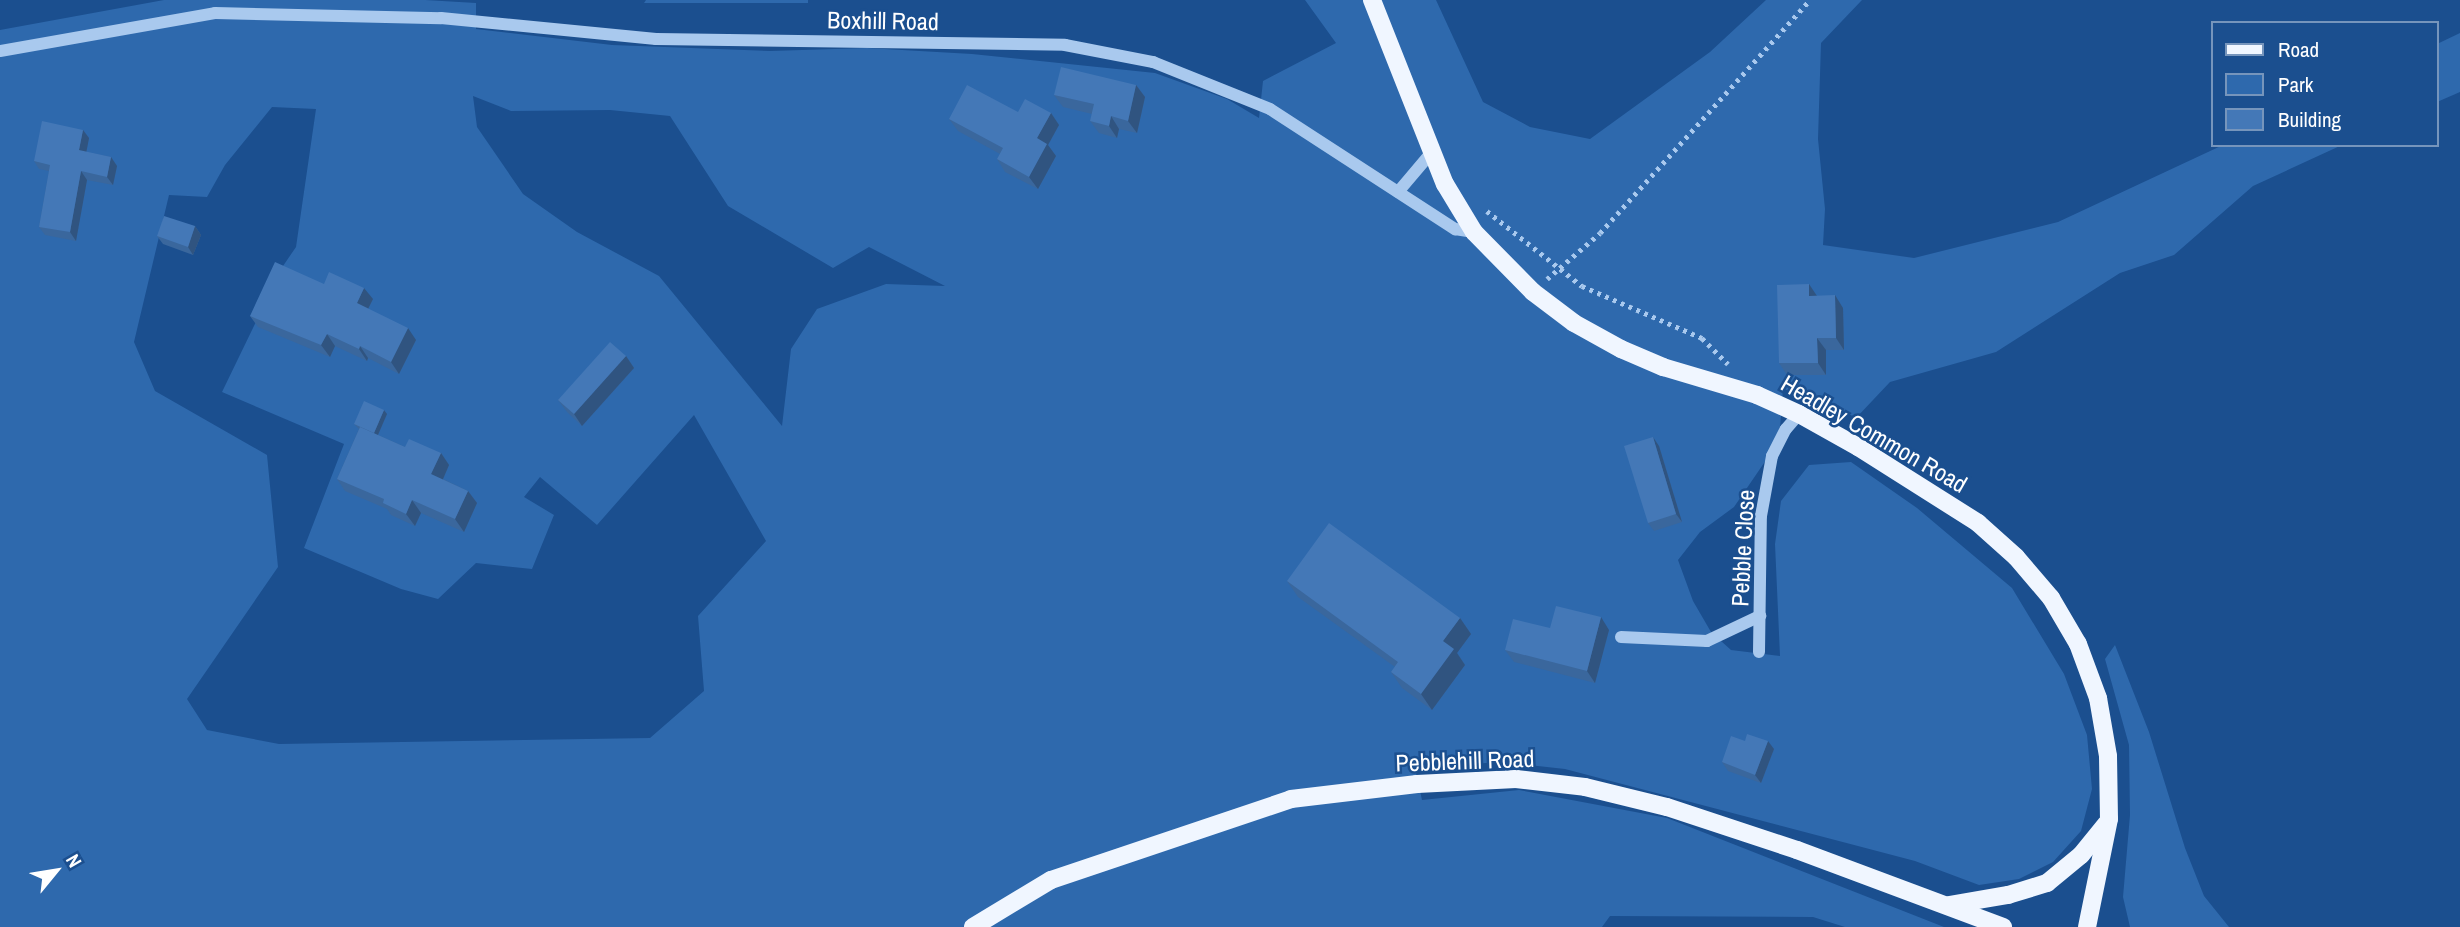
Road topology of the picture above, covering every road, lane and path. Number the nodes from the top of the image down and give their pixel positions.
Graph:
1 (1372, 0) edge
2 (1810, 0) edge
3 (215, 6) edge
4 (0, 51) edge
5 (1431, 153) junction
6 (1398, 192) junction
7 (1484, 209) dead end
8 (1474, 232) junction
9 (1557, 269) junction
10 (1533, 292) junction
11 (1730, 366) dead end
12 (1799, 414) junction
13 (1760, 616) junction
14 (1621, 637) dead end
15 (1759, 652) dead end
16 (2109, 820) junction
17 (1949, 905) junction
18 (973, 927) edge
19 (2003, 927) edge
20 (2087, 927) edge

1 - 5 main road, Headley Common Road
2 - 9 path
3 - 4 street, Boxhill Road
3 - 6 street, Boxhill Road
5 - 6 street
5 - 8 main road, Headley Common Road
6 - 8 street, Boxhill Road
7 - 9 path
8 - 10 main road, Headley Common Road
9 - 10 path
9 - 11 path
10 - 12 main road, Headley Common Road
12 - 13 street, Pebble Close
12 - 16 main road, Headley Common Road
13 - 14 street
13 - 15 street, Pebble Close
16 - 17 main road
16 - 20 main road, Headley Common Road
17 - 18 main road, Pebblehill Road
17 - 19 main road, Pebblehill Road

